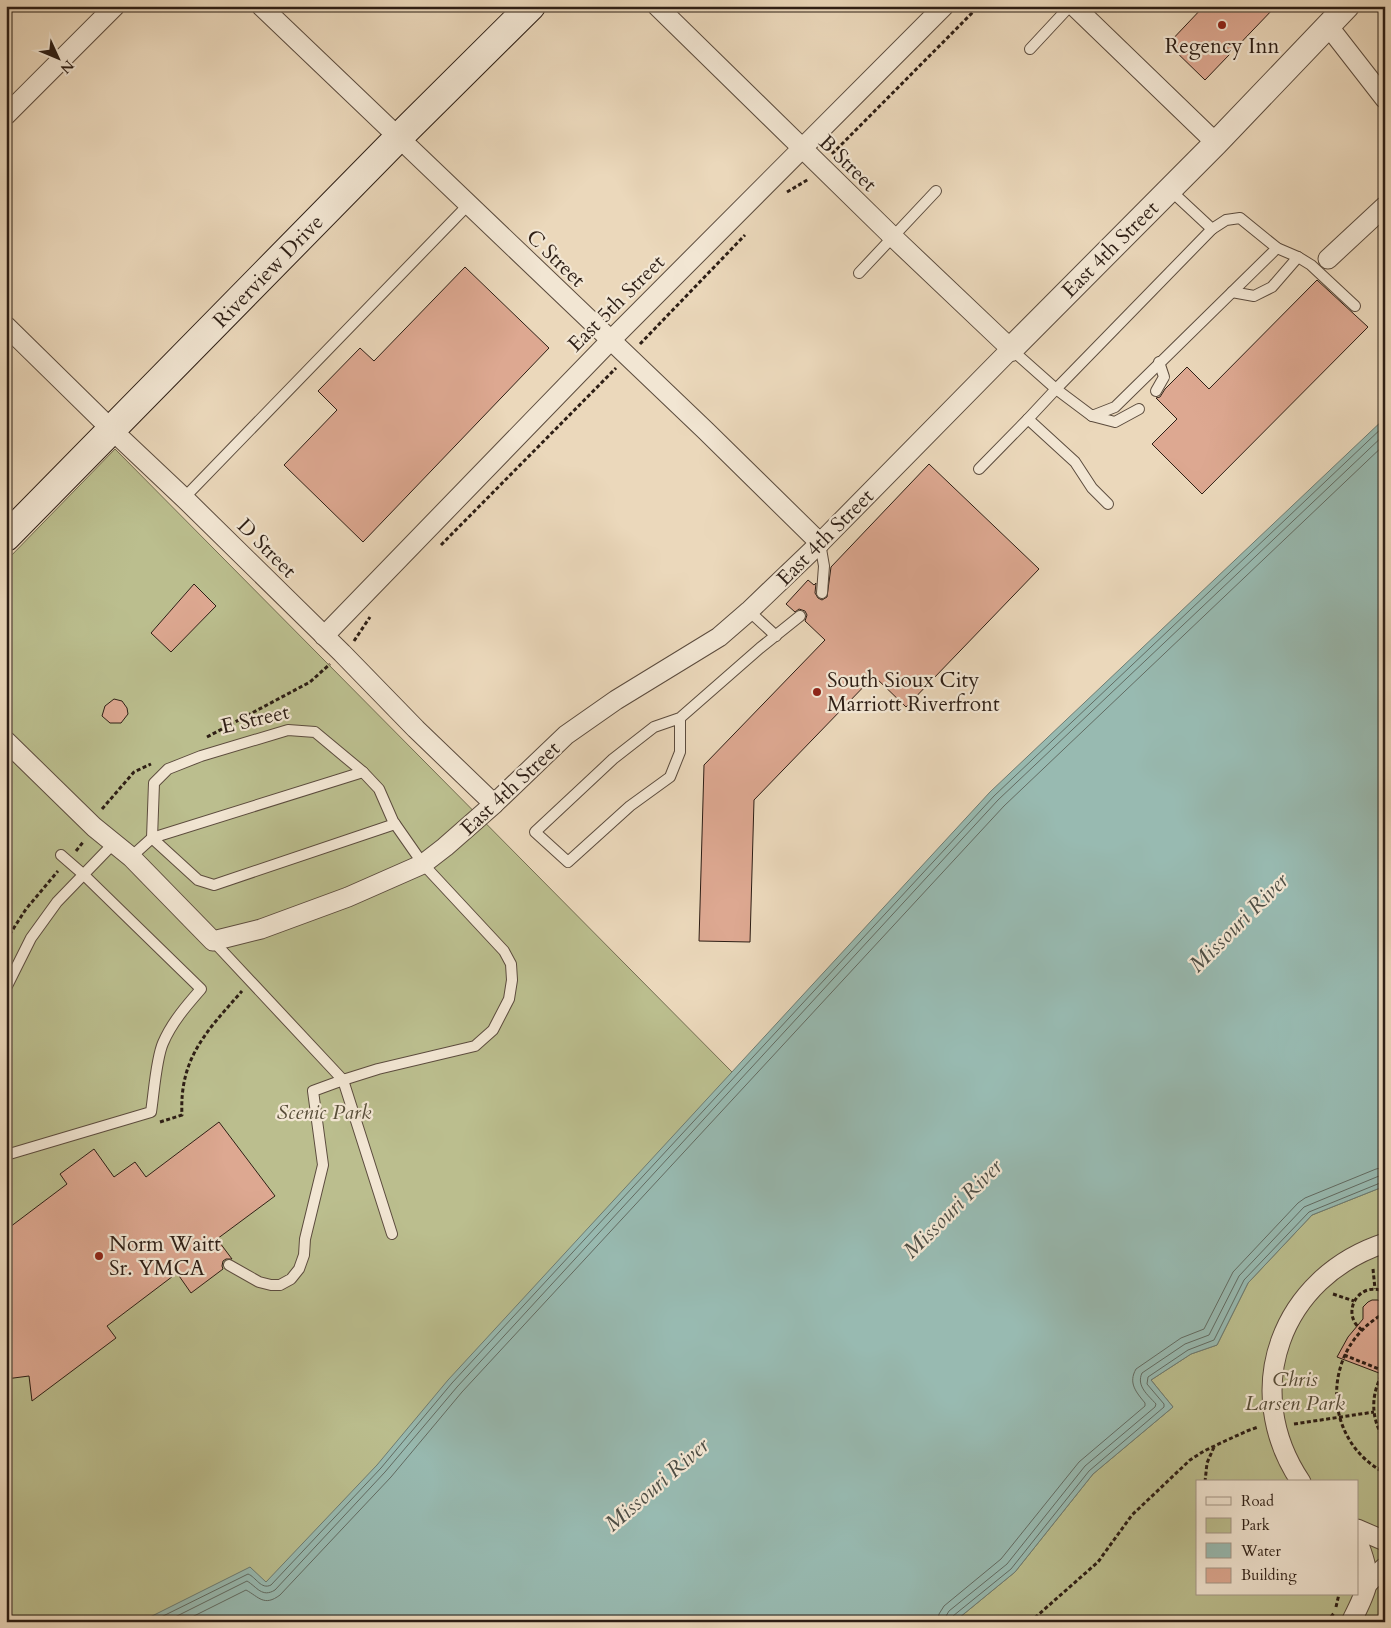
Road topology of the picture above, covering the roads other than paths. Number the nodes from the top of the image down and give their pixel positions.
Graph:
1 (115, 6) edge
2 (262, 6) edge
3 (531, 6) edge
4 (657, 6) edge
5 (944, 6) edge
6 (1072, 6) edge
7 (1347, 6) edge
8 (1329, 26) junction
9 (1030, 50) dead end
10 (1385, 99) edge
11 (6, 115) edge
12 (399, 137) junction
13 (1216, 144) junction
14 (802, 148) junction
15 (1169, 189) junction
16 (936, 191) dead end
17 (468, 205) junction
18 (1385, 206) edge
19 (1212, 229) junction
20 (893, 237) junction
21 (1277, 248) junction
22 (1298, 257) junction
23 (1328, 259) dead end
24 (859, 273) dead end
25 (1232, 292) junction
26 (1355, 306) dead end
27 (6, 326) edge
28 (610, 341) junction
29 (1010, 349) junction
30 (1159, 362) junction
31 (1056, 389) junction
32 (1156, 391) dead end
33 (1139, 408) dead end
34 (1092, 416) junction
35 (1028, 420) junction
36 (112, 430) junction
37 (979, 469) dead end
38 (184, 498) junction
39 (1108, 504) dead end
40 (6, 537) edge
41 (820, 543) junction
42 (822, 593) dead end
43 (749, 611) junction
44 (800, 616) dead end
45 (324, 636) junction
46 (776, 636) junction
47 (680, 718) junction
48 (6, 741) edge
49 (363, 772) junction
50 (494, 804) junction
51 (395, 824) junction
52 (152, 838) junction
53 (114, 843) junction
54 (61, 855) dead end
55 (130, 857) junction
56 (423, 864) junction
57 (84, 875) junction
58 (213, 941) junction
59 (6, 988) edge
60 (344, 1080) junction
61 (6, 1154) edge
62 (392, 1234) dead end
63 (1385, 1243) edge
64 (229, 1265) dead end
65 (1300, 1480) edge
66 (1358, 1529) edge
67 (1385, 1541) edge
68 (1358, 1543) edge
69 (1385, 1567) edge
70 (1367, 1584) junction
71 (1351, 1622) edge

1 - 11 street
2 - 12 street, C Street
3 - 12 main road, Riverview Drive
4 - 14 street, B Street
5 - 14 street, East 5th Street
6 - 9 lane
6 - 13 street
7 - 8 street, East 4th Street
8 - 10 street
8 - 13 street, East 4th Street
12 - 17 street, C Street
12 - 36 main road, Riverview Drive
13 - 15 street, East 4th Street
14 - 20 street, B Street
14 - 28 street, East 5th Street
15 - 19 lane
15 - 29 street, East 4th Street
16 - 20 lane
17 - 28 street, C Street
17 - 38 lane
18 - 23 street
19 - 21 lane
19 - 31 lane
20 - 24 lane
20 - 29 street, B Street
21 - 22 lane
21 - 25 lane
22 - 25 lane
22 - 26 lane
25 - 30 lane
27 - 36 street, D Street
28 - 41 street, C Street
28 - 45 street, East 5th Street
29 - 31 lane
29 - 41 street, East 4th Street
30 - 32 lane
30 - 34 lane
31 - 34 lane
31 - 35 lane
33 - 34 lane
35 - 37 lane
35 - 39 lane
36 - 38 street, D Street
36 - 40 main road, Riverview Drive
38 - 45 street, D Street
41 - 42 lane
41 - 43 street, East 4th Street
43 - 46 lane
43 - 50 street, East 4th Street
44 - 46 lane
45 - 50 street, D Street
46 - 47 lane
47 - 47 lane
48 - 53 street
49 - 51 lane, E Street
49 - 52 lane
49 - 52 lane, E Street
50 - 56 street, East 4th Street
51 - 52 lane
51 - 56 lane, E Street
52 - 55 lane
53 - 55 street
53 - 57 lane
54 - 57 lane
55 - 58 street
56 - 58 street, East 4th Street
56 - 60 lane, E Street
57 - 59 lane
57 - 61 lane
58 - 60 lane
60 - 62 lane
60 - 64 lane, E Street
63 - 65 street
66 - 67 street
68 - 70 street
69 - 70 street
70 - 71 street

